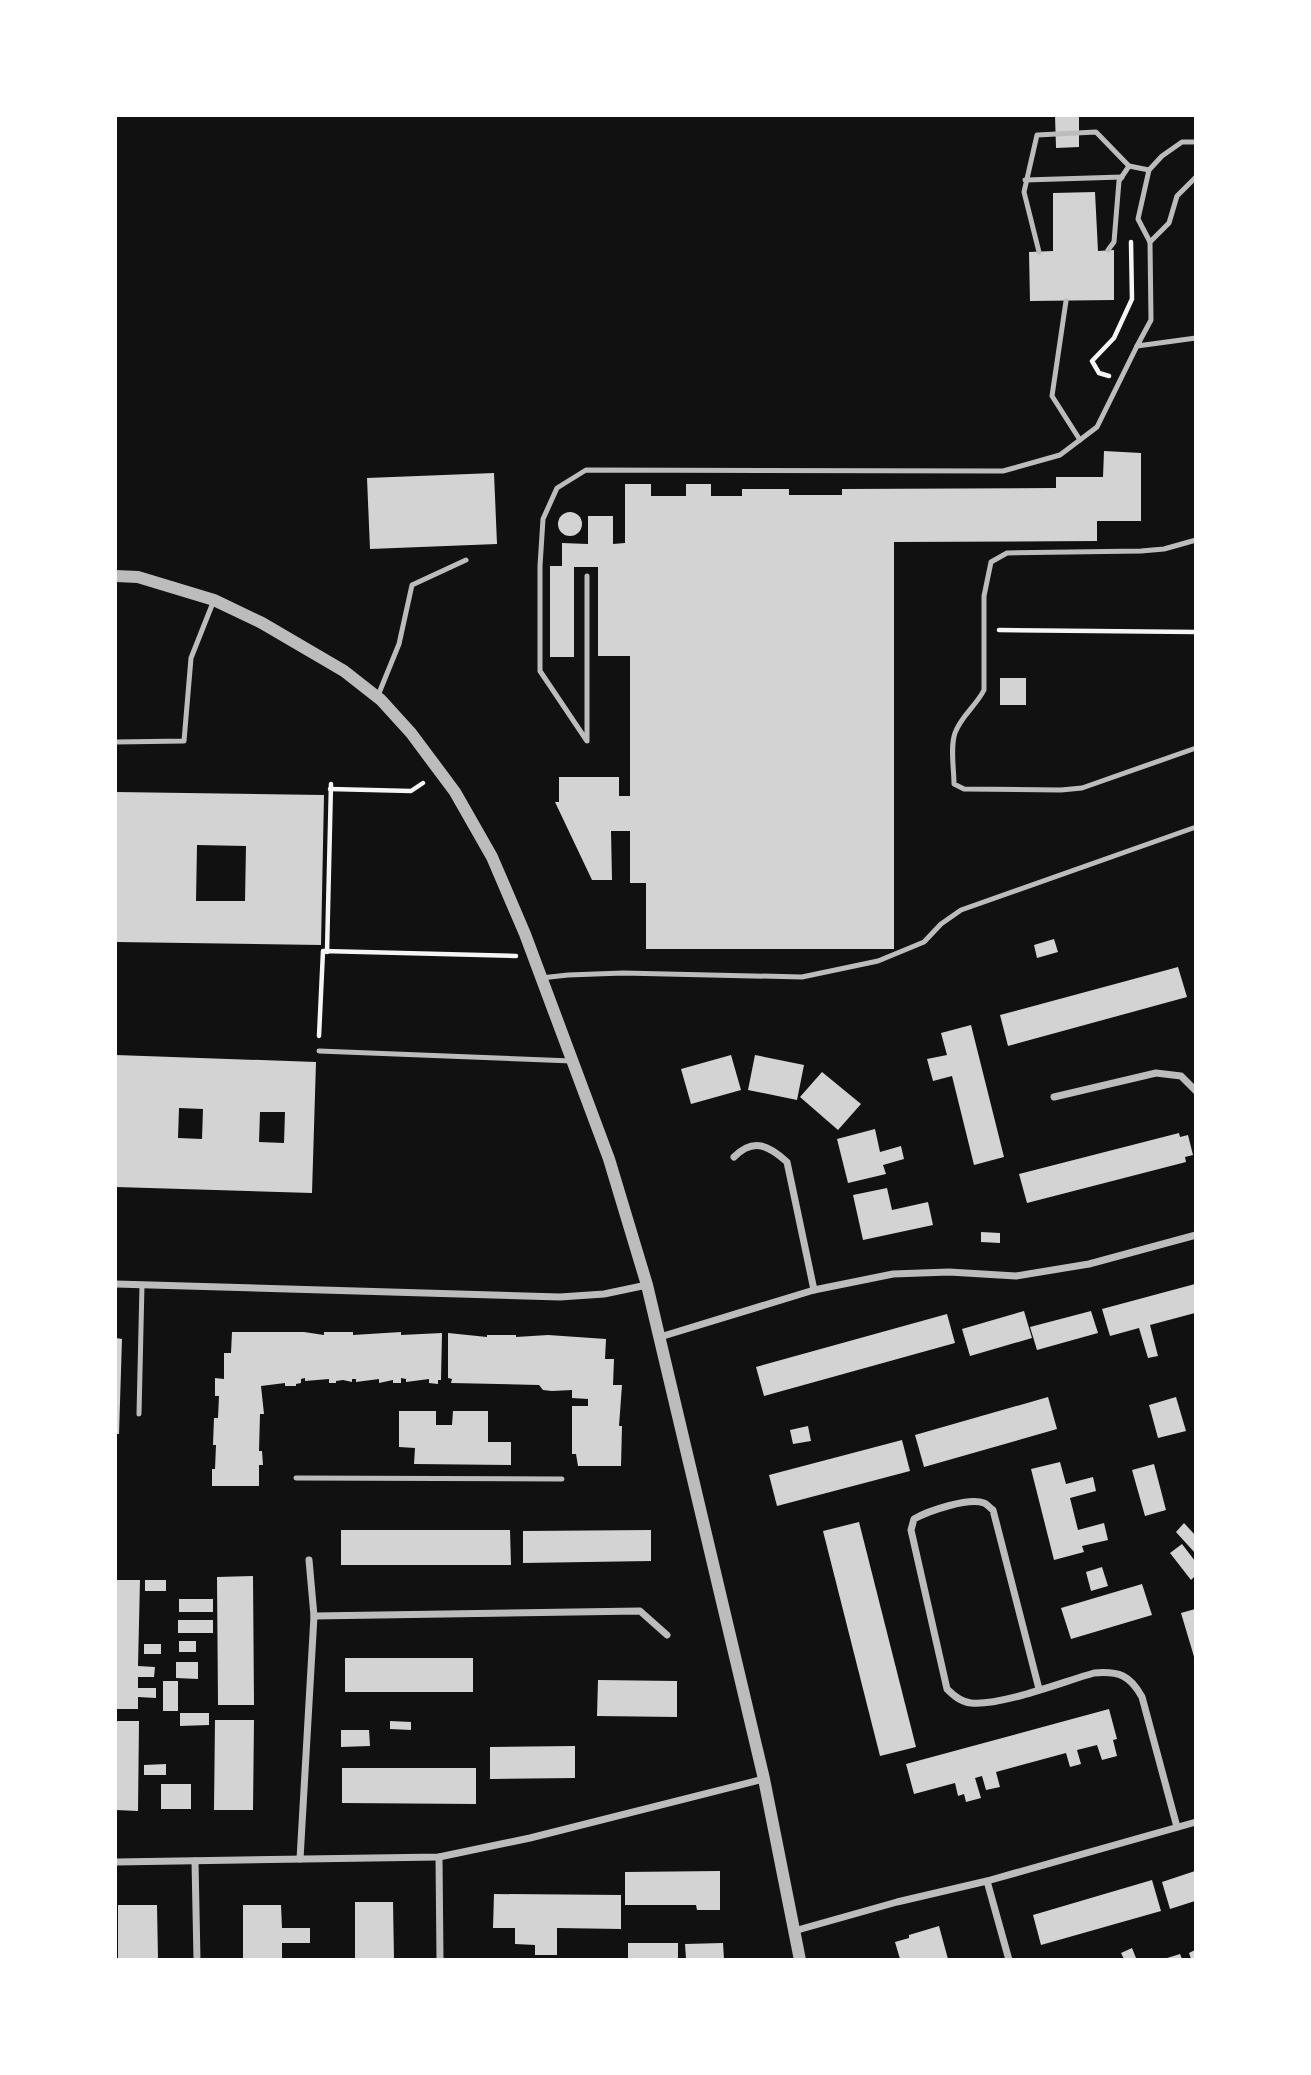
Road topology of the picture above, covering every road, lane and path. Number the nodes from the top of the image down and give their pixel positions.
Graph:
1 (1195, 142) edge
2 (1129, 166) junction
3 (1149, 170) junction
4 (1122, 177) junction
5 (1195, 177) edge
6 (1025, 180) junction
7 (1131, 229) dead end
8 (1150, 243) junction
9 (1108, 250) dead end
10 (1039, 252) dead end
11 (1066, 301) dead end
12 (1195, 338) edge
13 (1138, 346) junction
14 (1122, 380) junction
15 (1080, 440) junction
16 (1195, 540) edge
17 (466, 560) dead end
18 (116, 576) edge
19 (587, 576) dead end
20 (214, 600) junction
21 (984, 630) junction
22 (1195, 632) edge
23 (377, 698) junction
24 (116, 742) edge
25 (1195, 748) edge
26 (423, 783) dead end
27 (1195, 827) edge
28 (327, 952) junction
29 (533, 956) junction
30 (541, 978) junction
31 (319, 1051) joint
32 (572, 1061) junction
33 (1195, 1091) edge
34 (1054, 1097) dead end
35 (734, 1157) dead end
36 (1195, 1235) edge
37 (116, 1284) edge
38 (142, 1285) junction
39 (647, 1285) junction
40 (814, 1290) junction
41 (660, 1337) junction
42 (139, 1414) dead end
43 (296, 1478) dead end
44 (562, 1479) dead end
45 (309, 1560) dead end
46 (314, 1616) junction
47 (667, 1635) dead end
48 (1039, 1689) junction
49 (764, 1779) junction
50 (1195, 1822) edge
51 (1177, 1827) junction
52 (439, 1857) junction
53 (300, 1859) junction
54 (195, 1861) junction
55 (116, 1862) edge
56 (987, 1881) junction
57 (794, 1931) junction
58 (197, 1959) edge
59 (440, 1959) edge
60 (800, 1959) edge
61 (1009, 1959) edge

1 - 3 lane
2 - 3 lane
2 - 4 lane
2 - 6 lane
3 - 8 lane
4 - 6 lane
4 - 9 lane
5 - 8 lane
6 - 10 lane
7 - 14 path
8 - 13 lane
11 - 15 lane
12 - 13 lane
13 - 14 lane
14 - 15 lane
15 - 19 lane
16 - 21 lane
17 - 23 lane
18 - 20 street
20 - 23 street
20 - 24 lane
21 - 22 path
21 - 25 lane
23 - 29 street
26 - 28 path
27 - 30 lane
28 - 29 path
28 - 31 path
29 - 30 street
30 - 32 street
31 - 32 lane
32 - 39 street
33 - 34 street
35 - 40 street
36 - 40 street
37 - 38 street
38 - 39 street
38 - 42 lane
39 - 41 street
40 - 41 street
41 - 49 street
43 - 44 lane
45 - 46 street
46 - 47 street
46 - 53 street
48 - 48 street
48 - 51 street
49 - 52 street
49 - 57 street
50 - 51 street
51 - 56 street
52 - 53 street
52 - 59 street
53 - 54 street
54 - 55 street
54 - 58 street
56 - 57 street
56 - 61 street
57 - 60 street

